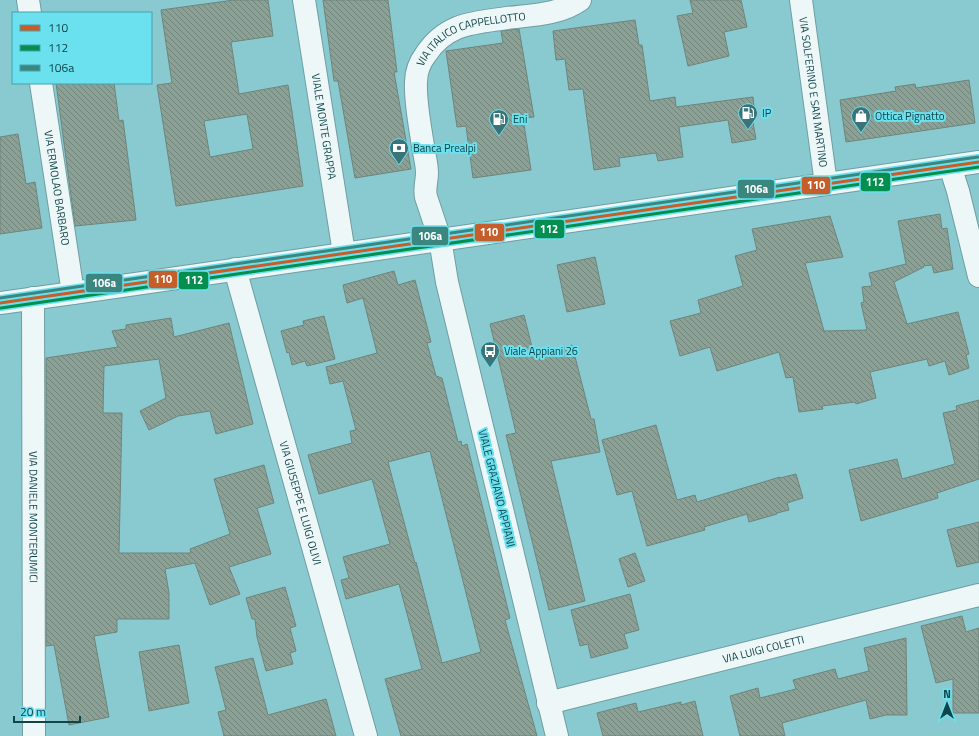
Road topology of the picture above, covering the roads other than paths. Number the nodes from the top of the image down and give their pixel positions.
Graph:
1 (28, 0) edge
2 (304, 0) edge
3 (580, 0) edge
4 (801, 0) edge
5 (30, 12) edge
6 (41, 84) edge
7 (979, 162) edge
8 (950, 166) junction
9 (826, 184) junction
10 (440, 240) junction
11 (344, 254) junction
12 (235, 269) junction
13 (979, 276) edge
14 (74, 293) junction
15 (33, 298) junction
16 (0, 303) edge
17 (979, 594) edge
18 (548, 703) junction
19 (34, 736) edge
20 (366, 736) edge
21 (557, 736) edge

1 - 5 street
2 - 11 street, VIALE MONTE GRAPPA
3 - 10 street, VIA ITALICO CAPPELLOTTO
4 - 9 street, VIA SOLFERINO E SAN MARTINO
6 - 14 street, VIA ERMOLAO BARBARO
7 - 8 street
8 - 9 street
8 - 13 street
9 - 10 street
10 - 11 street
10 - 18 street, VIALE GRAZIANO APPIANI
11 - 12 street
12 - 14 street
12 - 20 street, VIA GIUSEPPE E LUIGI OLIVI
14 - 15 street
15 - 16 street
15 - 19 street, VIA DANIELE MONTERUMICI
17 - 18 street, VIA LUIGI COLETTI
18 - 21 street, VIALE GRAZIANO APPIANI

